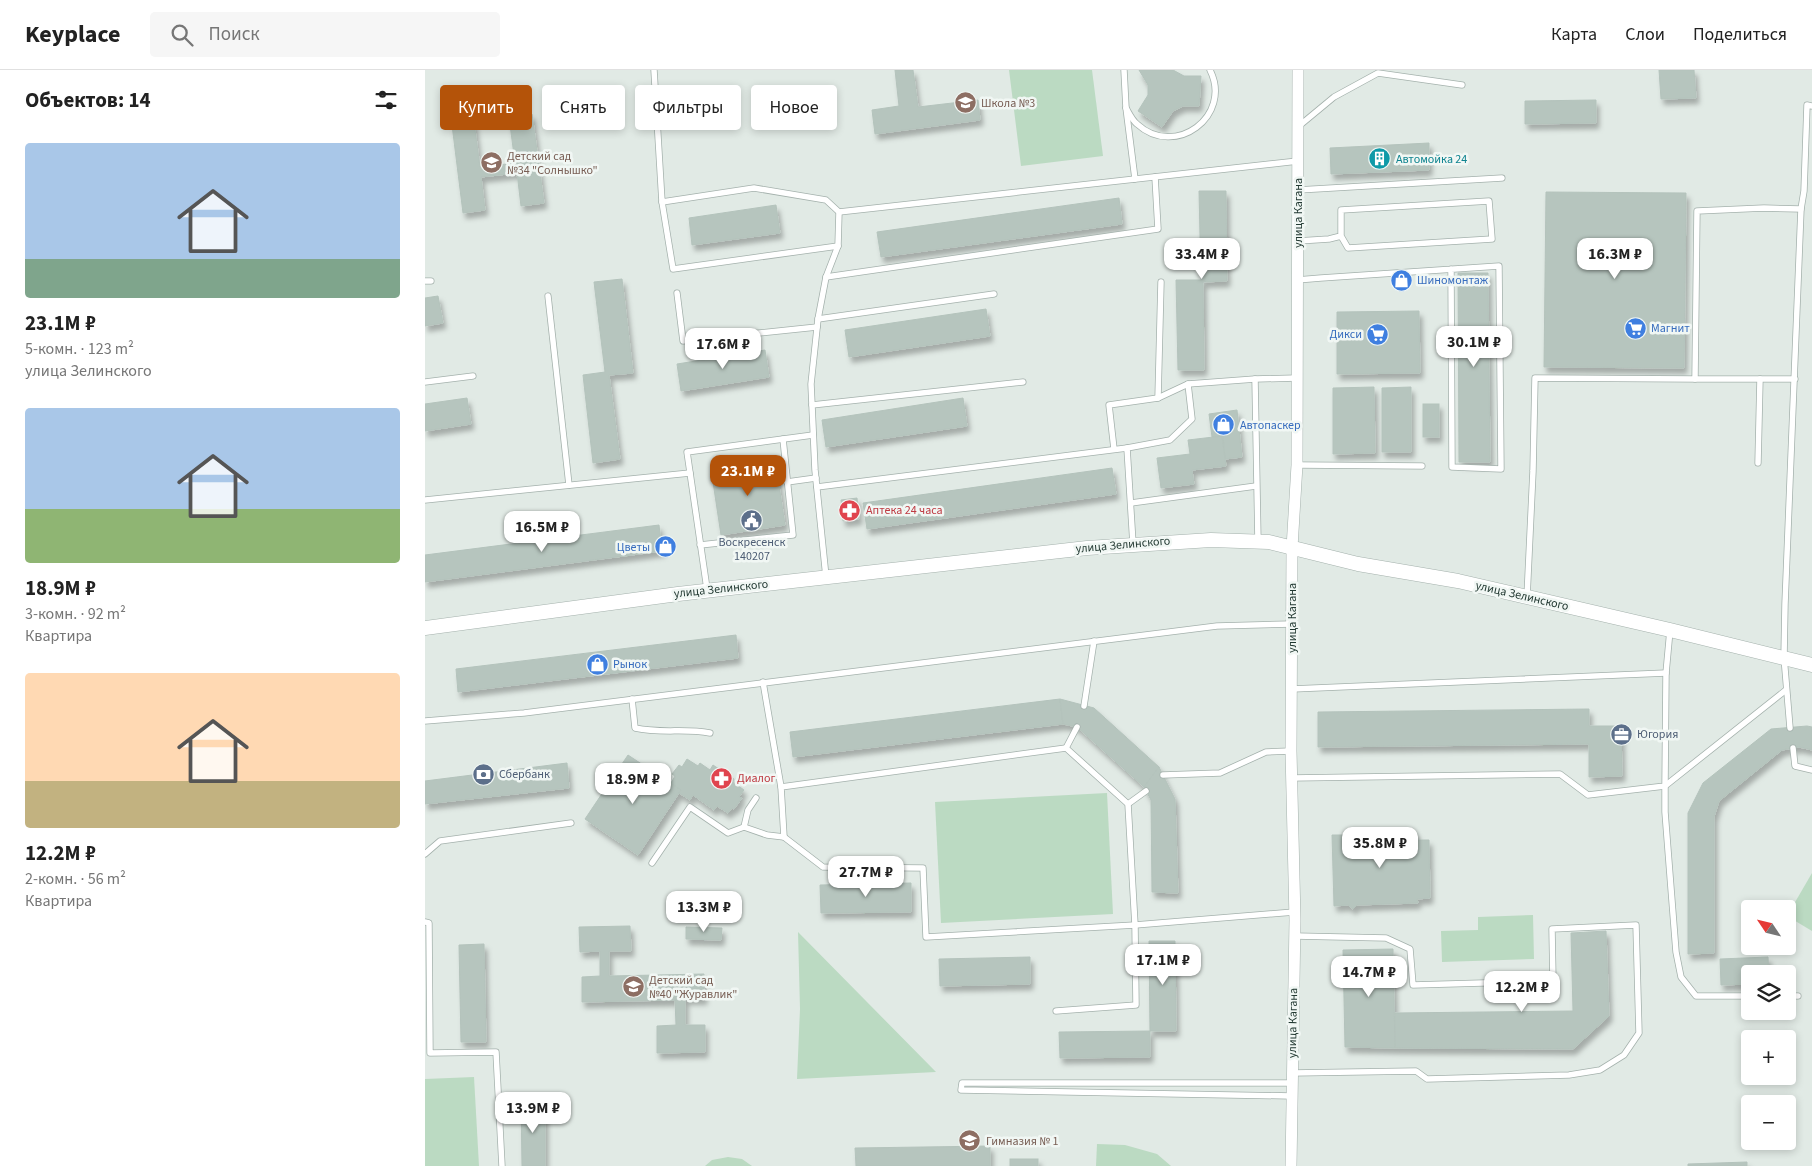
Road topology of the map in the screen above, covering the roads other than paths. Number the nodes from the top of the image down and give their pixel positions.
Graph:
1 (654, 70) edge
2 (1124, 70) edge
3 (1129, 70) edge
4 (1210, 70) edge
5 (1298, 70) edge
6 (1125, 78) junction
7 (1462, 85) dead end
8 (1812, 106) edge
9 (1126, 108) junction
10 (1298, 128) junction
11 (1298, 161) junction
12 (1155, 177) junction
13 (1502, 178) dead end
14 (1135, 179) junction
15 (1298, 190) junction
16 (662, 202) junction
17 (1801, 209) junction
18 (839, 212) junction
19 (1341, 236) junction
20 (1298, 241) junction
21 (838, 246) junction
22 (1451, 269) junction
23 (826, 277) junction
24 (1297, 280) junction
25 (1161, 282) dead end
26 (677, 293) dead end
27 (994, 294) dead end
28 (548, 296) dead end
29 (817, 319) junction
30 (817, 327) junction
31 (473, 376) dead end
32 (1297, 378) junction
33 (1255, 379) junction
34 (1695, 379) junction
35 (1760, 379) junction
36 (1795, 379) junction
37 (425, 382) edge
38 (1023, 382) dead end
39 (1188, 384) junction
40 (1158, 398) junction
41 (812, 405) junction
42 (813, 434) junction
43 (783, 439) junction
44 (1127, 448) junction
45 (1114, 450) junction
46 (1759, 462) dead end
47 (1297, 464) junction
48 (1422, 466) dead end
49 (690, 473) junction
50 (815, 478) junction
51 (787, 482) junction
52 (569, 485) junction
53 (1256, 486) junction
54 (817, 487) junction
55 (425, 500) edge
56 (1131, 503) junction
57 (1258, 543) junction
58 (1133, 544) junction
59 (700, 545) junction
60 (1293, 548) junction
61 (826, 577) junction
62 (707, 590) junction
63 (1527, 596) junction
64 (1293, 624) junction
65 (425, 628) edge
66 (1670, 630) junction
67 (1095, 641) junction
68 (1784, 658) junction
69 (1812, 666) edge
70 (1666, 673) junction
71 (763, 682) junction
72 (1292, 689) junction
73 (1786, 690) junction
74 (632, 699) junction
75 (1084, 706) dead end
76 (425, 721) edge
77 (1077, 727) dead end
78 (1790, 728) dead end
79 (710, 733) dead end
80 (1066, 748) junction
81 (1793, 748) dead end
82 (1291, 751) junction
83 (1812, 770) edge
84 (1163, 775) dead end
85 (1291, 778) junction
86 (1665, 786) junction
87 (781, 787) junction
88 (1146, 791) dead end
89 (756, 798) dead end
90 (1128, 804) junction
91 (571, 823) dead end
92 (745, 827) junction
93 (783, 837) junction
94 (425, 854) edge
95 (652, 863) dead end
96 (1294, 912) junction
97 (425, 922) edge
98 (1135, 925) junction
99 (1295, 936) junction
100 (1741, 996) edge
101 (1056, 1011) dead end
102 (1291, 1078) junction
103 (1291, 1096) junction
104 (502, 1166) edge
105 (1291, 1166) edge

1 - 16 lane
2 - 6 lane
3 - 6 lane
4 - 9 lane
5 - 10 street, улица Кагана
6 - 9 lane
7 - 10 lane
8 - 17 lane
9 - 14 lane
10 - 11 street, улица Кагана
11 - 12 lane
11 - 15 street, улица Кагана
12 - 14 lane
12 - 23 lane
13 - 15 lane
14 - 18 lane
15 - 20 street, улица Кагана
16 - 18 lane
16 - 21 lane
17 - 34 lane
17 - 36 lane
18 - 21 lane
19 - 19 lane
19 - 20 lane
20 - 24 street, улица Кагана
21 - 23 lane
22 - 22 lane
22 - 24 lane
23 - 29 lane
24 - 32 street, улица Кагана
25 - 40 lane
26 - 30 lane
27 - 29 lane
28 - 52 lane
29 - 30 lane
30 - 41 lane
31 - 37 lane
32 - 33 lane
32 - 47 street, улица Кагана
33 - 39 lane
33 - 53 lane
34 - 35 lane
34 - 63 lane
35 - 36 lane
35 - 46 lane
36 - 68 lane
38 - 41 lane
39 - 40 lane
39 - 44 lane
40 - 45 lane
41 - 42 lane
42 - 43 lane
42 - 50 lane
43 - 49 lane
43 - 51 lane
44 - 45 lane
44 - 56 lane
45 - 54 lane
47 - 48 lane
47 - 60 street, улица Кагана
49 - 52 lane
49 - 59 lane
50 - 51 lane
50 - 54 lane
51 - 59 lane
52 - 55 lane
53 - 56 lane
53 - 57 lane
54 - 61 lane
56 - 58 lane
57 - 58 street, улица Зелинского
57 - 60 street, улица Зелинского
58 - 61 street, улица Зелинского
59 - 62 lane
60 - 63 street, улица Зелинского
60 - 64 street, улица Кагана
61 - 62 street, улица Зелинского
62 - 65 street, улица Зелинского
63 - 66 street, улица Зелинского
64 - 67 lane
64 - 72 street, улица Кагана
66 - 68 street, улица Зелинского
66 - 70 lane
67 - 71 lane
67 - 75 lane
68 - 69 street, улица Зелинского
68 - 73 lane
70 - 72 lane
70 - 86 lane
71 - 74 lane
71 - 87 lane
72 - 82 street, улица Кагана
73 - 78 lane
73 - 86 lane
74 - 76 lane
74 - 79 lane
77 - 80 lane
80 - 87 lane
80 - 90 lane
81 - 83 lane
82 - 84 lane
82 - 85 street, улица Кагана
85 - 86 lane
85 - 96 street, улица Кагана
86 - 100 lane
87 - 93 lane
88 - 90 lane
89 - 92 lane
90 - 98 lane
91 - 94 lane
92 - 93 lane
92 - 95 lane
93 - 98 lane
96 - 98 lane
96 - 99 street, улица Кагана
97 - 104 lane
98 - 101 lane
99 - 102 street, улица Кагана
99 - 102 lane
102 - 103 street, улица Кагана
102 - 103 lane
103 - 105 street, улица Кагана

